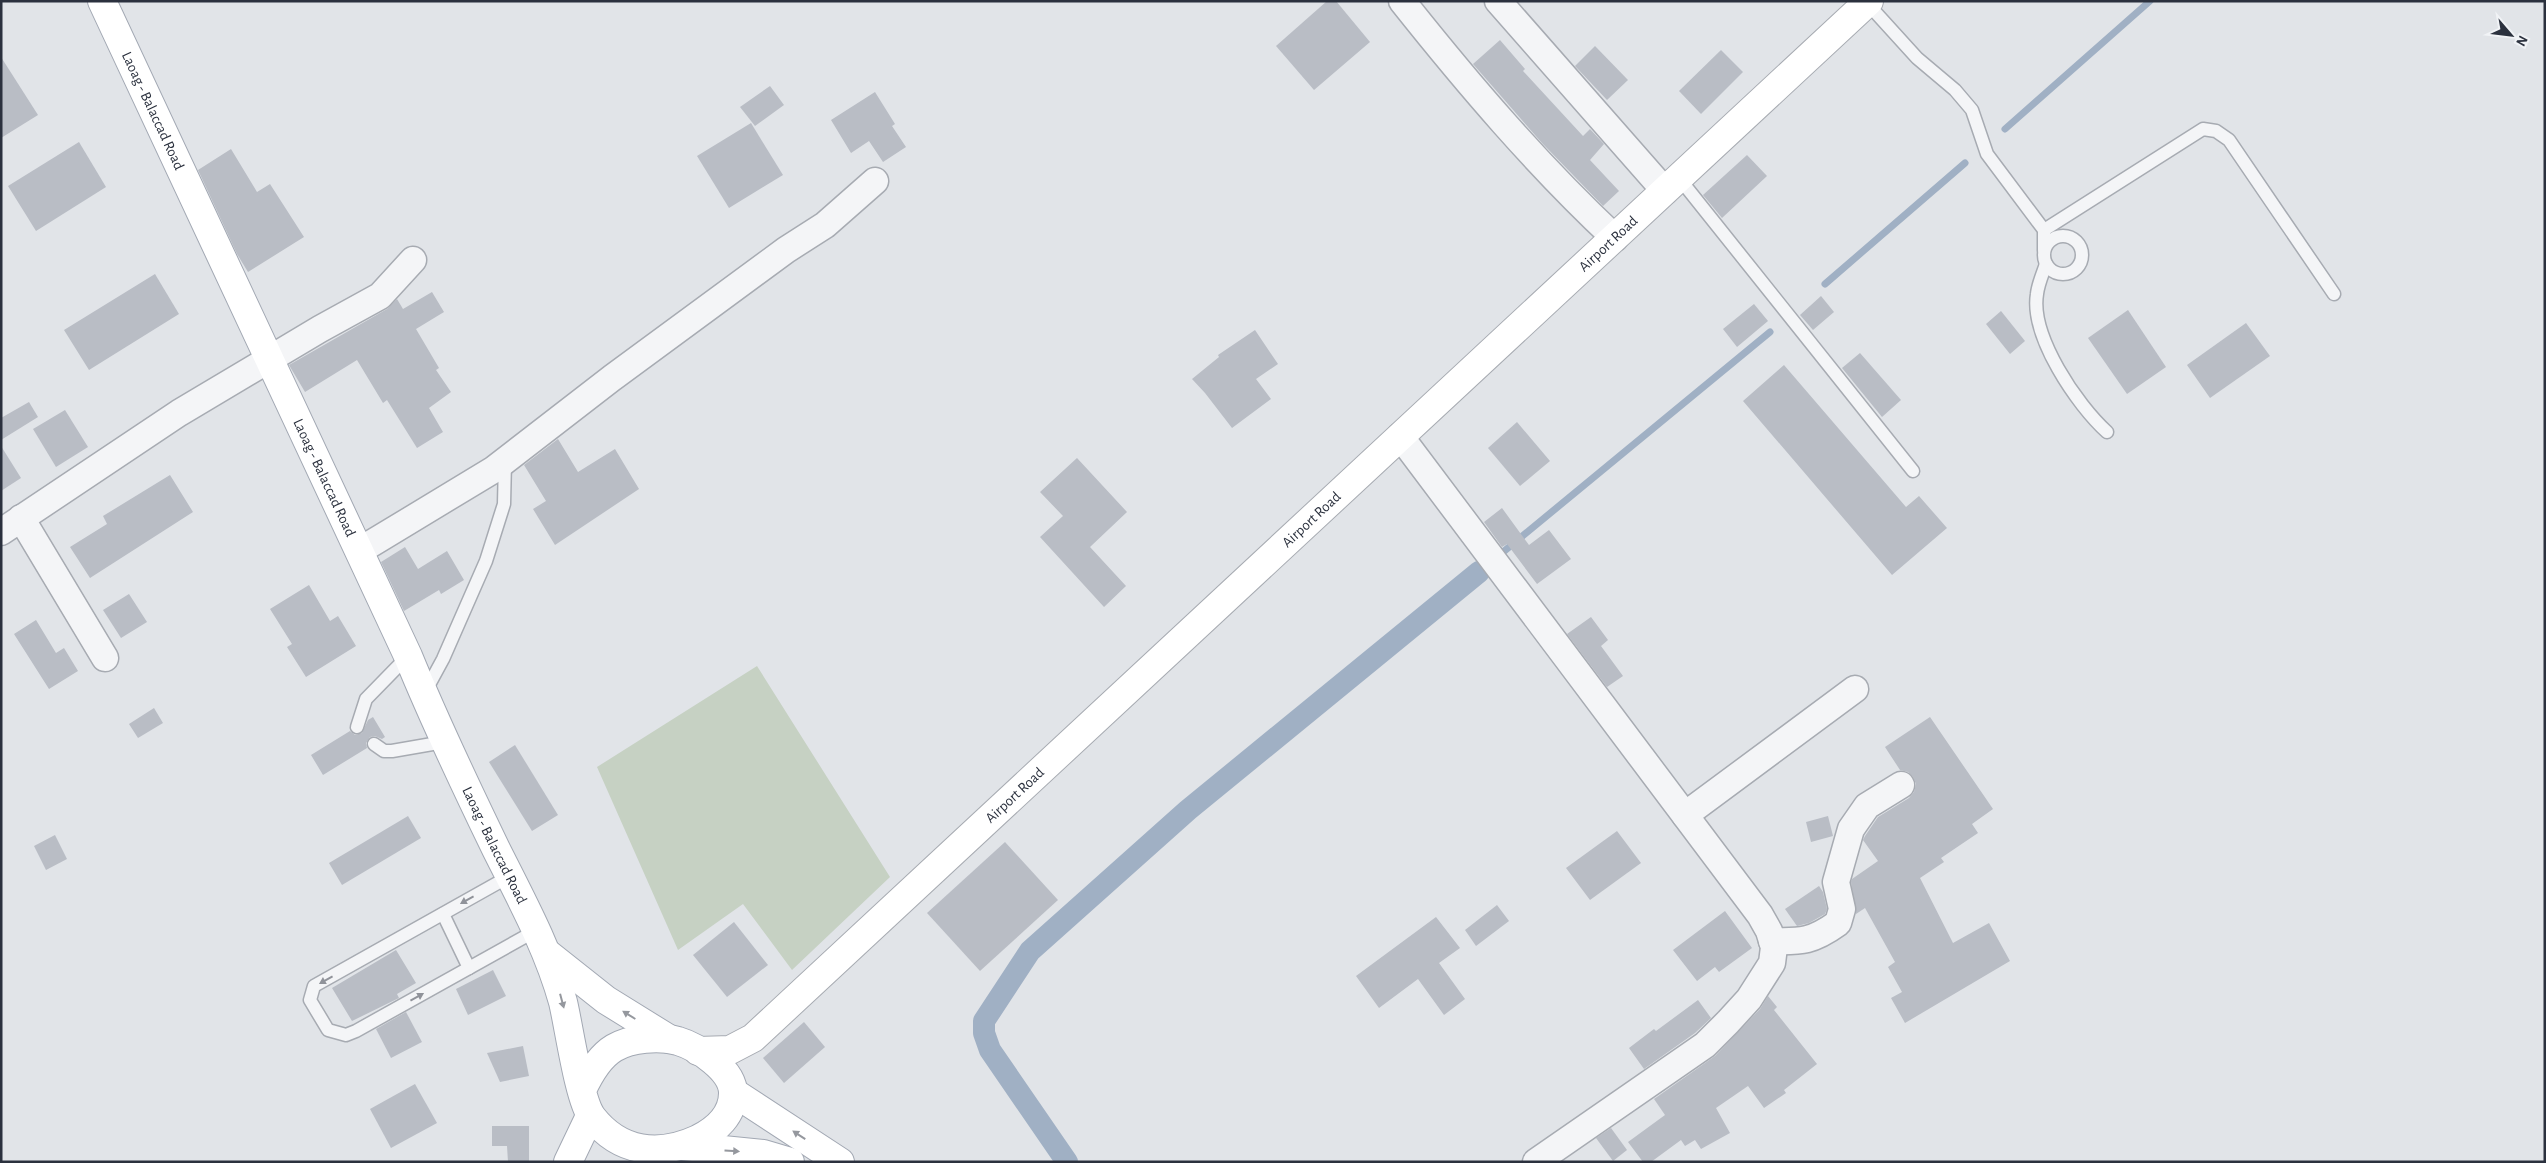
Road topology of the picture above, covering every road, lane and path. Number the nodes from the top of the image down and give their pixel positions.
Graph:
1 (102, 1) edge
2 (1402, 1) edge
3 (1498, 1) edge
4 (1868, 2) edge
5 (875, 181) dead end
6 (1672, 184) junction
7 (2044, 230) junction
8 (1614, 238) junction
9 (2044, 250) junction
10 (413, 260) dead end
11 (2046, 264) junction
12 (2334, 294) dead end
13 (269, 359) junction
14 (2107, 432) dead end
15 (1400, 436) junction
16 (505, 461) junction
17 (1913, 471) dead end
18 (11, 525) edge
19 (359, 551) junction
20 (408, 656) junction
21 (105, 658) dead end
22 (1855, 689) dead end
23 (424, 694) junction
24 (357, 727) dead end
25 (444, 742) junction
26 (374, 744) dead end
27 (1901, 785) dead end
28 (1685, 815) junction
29 (510, 876) junction
30 (443, 914) junction
31 (1772, 941) junction
32 (542, 942) junction
33 (469, 968) junction
34 (752, 1038) junction
35 (671, 1040) junction
36 (698, 1051) junction
37 (731, 1084) junction
38 (582, 1090) junction
39 (590, 1116) junction
40 (665, 1153) edge
41 (568, 1162) edge
42 (790, 1162) edge
43 (840, 1162) edge
44 (1536, 1162) edge

1 - 13 main road, Laoag - Balaccad Road
2 - 8 street
3 - 6 street
4 - 6 main road, Airport Road
4 - 7 lane
5 - 16 street
6 - 8 main road, Airport Road
6 - 17 lane
7 - 9 lane
7 - 12 lane
8 - 15 main road, Airport Road
9 - 11 lane
9 - 11 lane
10 - 13 street
11 - 14 lane
13 - 18 street
13 - 19 main road, Laoag - Balaccad Road
15 - 28 street
15 - 34 main road, Airport Road
16 - 19 street
16 - 23 lane
18 - 21 street
19 - 20 main road, Laoag - Balaccad Road
20 - 23 main road, Laoag - Balaccad Road
20 - 24 lane
22 - 28 street
23 - 25 main road, Laoag - Balaccad Road
25 - 26 lane
25 - 29 main road, Laoag - Balaccad Road
27 - 31 street
28 - 31 street
29 -> 30 lane
29 - 32 main road, Laoag - Balaccad Road
30 - 33 lane
30 -> 33 lane
31 - 44 street
32 - 33 lane
35 -> 32 main road, Laoag - Balaccad Road
32 -> 38 main road, Laoag - Balaccad Road
34 - 36 main road
34 - 37 main road
35 - 36 main road
35 - 38 main road
36 - 37 main road
37 - 40 main road
43 -> 37 main road
38 - 39 main road
39 - 40 main road
39 - 41 main road
40 -> 42 main road

